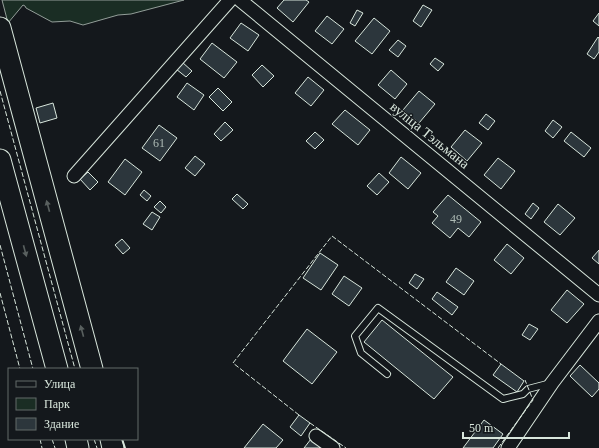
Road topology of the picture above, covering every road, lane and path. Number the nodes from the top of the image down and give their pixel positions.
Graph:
1 (230, 0) edge
2 (240, 0) edge
3 (0, 28) edge
4 (0, 160) edge
5 (74, 176) dead end
6 (599, 295) edge
7 (599, 321) edge
8 (57, 368) edge
9 (92, 368) edge
10 (387, 374) dead end
11 (552, 383) junction
12 (316, 436) dead end
13 (333, 448) edge
14 (508, 448) edge

1 - 5 street
2 - 6 street, вуліца Тэльмана
9 -> 3 highway
4 -> 8 highway
7 - 11 street
10 - 11 lane
11 - 14 street
12 - 13 street

